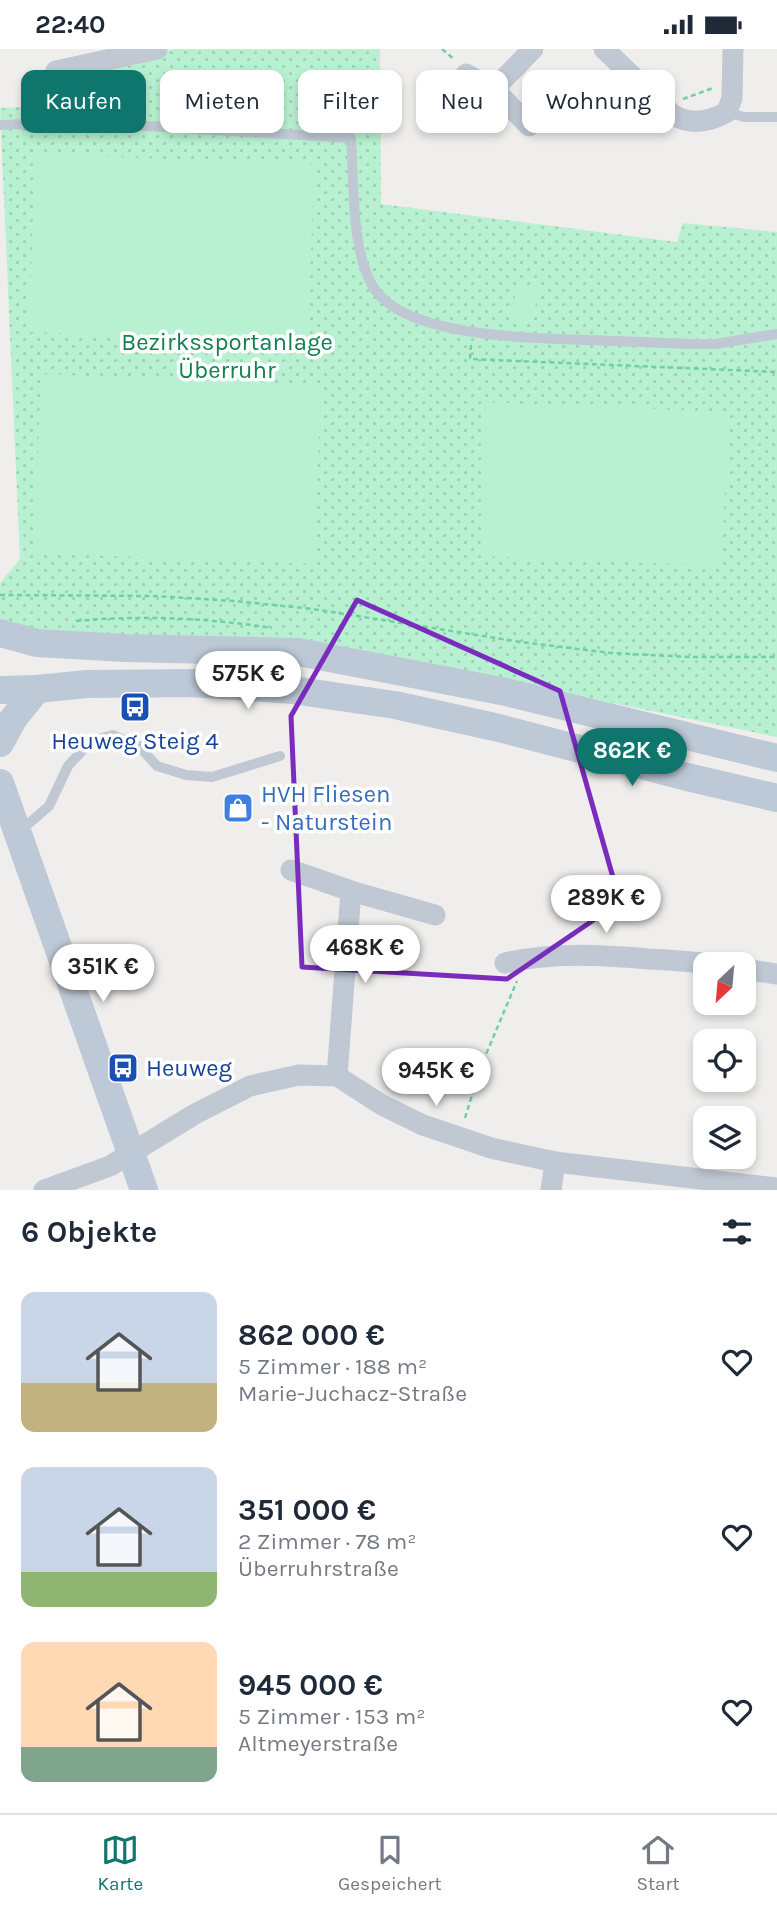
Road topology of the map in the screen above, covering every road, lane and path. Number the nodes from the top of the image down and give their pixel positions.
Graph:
1 (157, 49) edge
2 (534, 49) edge
3 (604, 49) edge
4 (733, 49) edge
5 (61, 70) edge
6 (626, 70) edge
7 (508, 75) edge
8 (733, 82) junction
9 (675, 102) edge
10 (508, 104) edge
11 (727, 112) junction
12 (675, 115) edge
13 (777, 117) edge
14 (522, 119) edge
15 (0, 125) edge
16 (318, 133) edge
17 (318, 136) junction
18 (777, 334) edge
19 (471, 346) dead end
20 (777, 372) edge
21 (0, 595) edge
22 (0, 633) edge
23 (37, 643) junction
24 (0, 651) edge
25 (777, 657) edge
26 (37, 689) junction
27 (0, 690) edge
28 (0, 743) edge
29 (280, 756) dead end
30 (777, 758) edge
31 (0, 783) edge
32 (777, 798) edge
33 (16, 834) junction
34 (290, 870) dead end
35 (352, 891) junction
36 (435, 915) dead end
37 (515, 960) joint
38 (693, 963) edge
39 (756, 971) edge
40 (777, 974) edge
41 (337, 1076) junction
42 (459, 1138) junction
43 (130, 1153) junction
44 (555, 1162) junction
45 (777, 1188) edge
46 (44, 1190) edge
47 (144, 1190) edge
48 (551, 1190) edge

1 - 5 street
2 - 7 street
3 - 6 street
4 - 8 street
8 - 9 path
8 - 11 street
10 - 14 street
11 - 12 street
11 - 13 lane
15 - 17 lane
16 - 17 lane
17 - 18 lane
19 - 20 path
21 - 25 path
22 - 23 main road
23 - 24 main road
23 - 30 main road
26 - 27 main road
26 - 28 main road
26 - 32 main road
29 - 33 lane
31 - 33 main road
33 - 43 main road
34 - 35 street
35 - 36 street
35 - 41 street
37 - 38 street
37 - 42 path
39 - 40 street
41 - 42 street
41 - 43 street
42 - 44 street
43 - 46 street
43 - 47 main road
44 - 45 street
44 - 48 street

